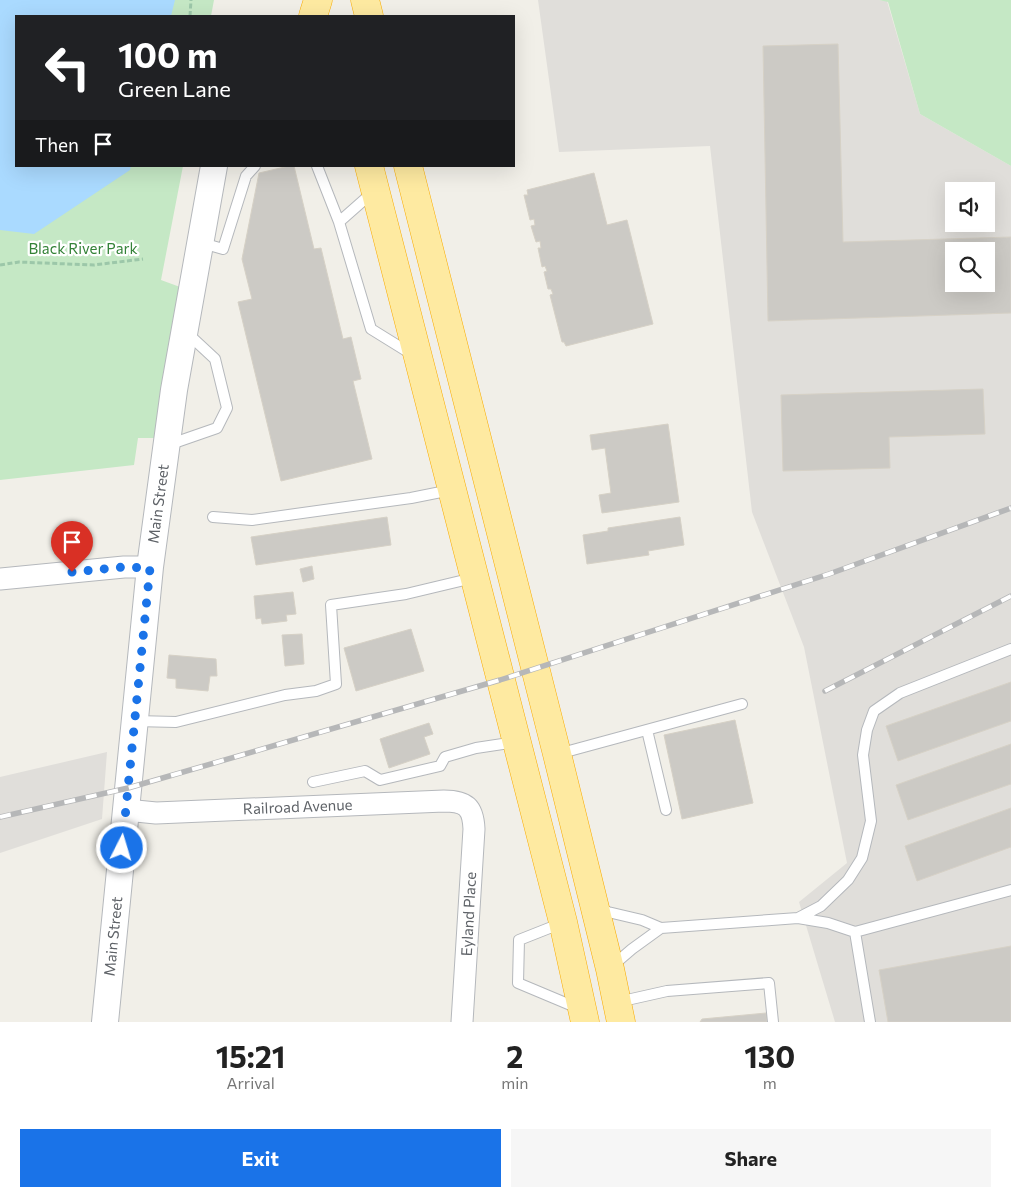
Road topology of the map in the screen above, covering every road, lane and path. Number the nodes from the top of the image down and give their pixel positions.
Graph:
1 (191, 0) edge
2 (318, 0) edge
3 (328, 0) edge
4 (365, 0) edge
5 (190, 15) edge
6 (313, 15) edge
7 (332, 15) edge
8 (369, 15) edge
9 (214, 167) edge
10 (254, 167) edge
11 (317, 167) edge
12 (362, 167) edge
13 (408, 167) edge
14 (372, 178) edge
15 (339, 222) junction
16 (199, 242) junction
17 (143, 259) dead end
18 (0, 265) edge
19 (184, 330) junction
20 (418, 358) junction
21 (166, 446) junction
22 (452, 490) junction
23 (213, 517) dead end
24 (150, 568) junction
25 (474, 577) junction
26 (0, 579) edge
27 (1011, 649) edge
28 (742, 704) dead end
29 (135, 721) junction
30 (647, 730) junction
31 (517, 742) junction
32 (557, 754) junction
33 (313, 782) dead end
34 (469, 808) joint
35 (126, 810) junction
36 (666, 810) dead end
37 (1011, 890) edge
38 (594, 905) junction
39 (798, 918) junction
40 (563, 922) junction
41 (662, 928) junction
42 (855, 932) junction
43 (610, 969) junction
44 (619, 1012) edge
45 (584, 1016) edge
46 (106, 1022) edge
47 (462, 1022) edge
48 (773, 1022) edge
49 (870, 1022) edge

1 - 5 path
2 - 6 highway
3 - 7 highway
4 - 8 highway
9 - 16 street, Main Street
10 - 16 lane
11 - 15 lane
12 - 14 highway
13 - 32 highway
14 - 15 lane
14 - 20 highway
15 - 20 lane
16 - 19 street, Main Street
17 - 18 path
19 - 21 street, Main Street
19 - 21 lane
20 - 22 highway
21 - 24 street, Main Street
22 - 23 lane
22 - 25 highway
24 - 26 street
24 - 29 street, Main Street
25 - 29 lane
25 - 31 highway
27 - 39 lane
28 - 30 lane
29 - 35 street, Main Street
30 - 32 lane
30 - 36 lane
31 - 33 lane
31 - 40 highway
32 - 38 highway
34 - 35 street, Railroad Avenue
34 - 47 street, Eyland Place
35 - 46 street, Main Street
37 - 42 lane
38 - 41 lane
38 - 43 highway
39 - 41 lane
39 - 42 lane
40 - 45 highway
40 - 45 lane
41 - 43 lane
42 - 49 lane
43 - 44 highway
44 - 48 lane

